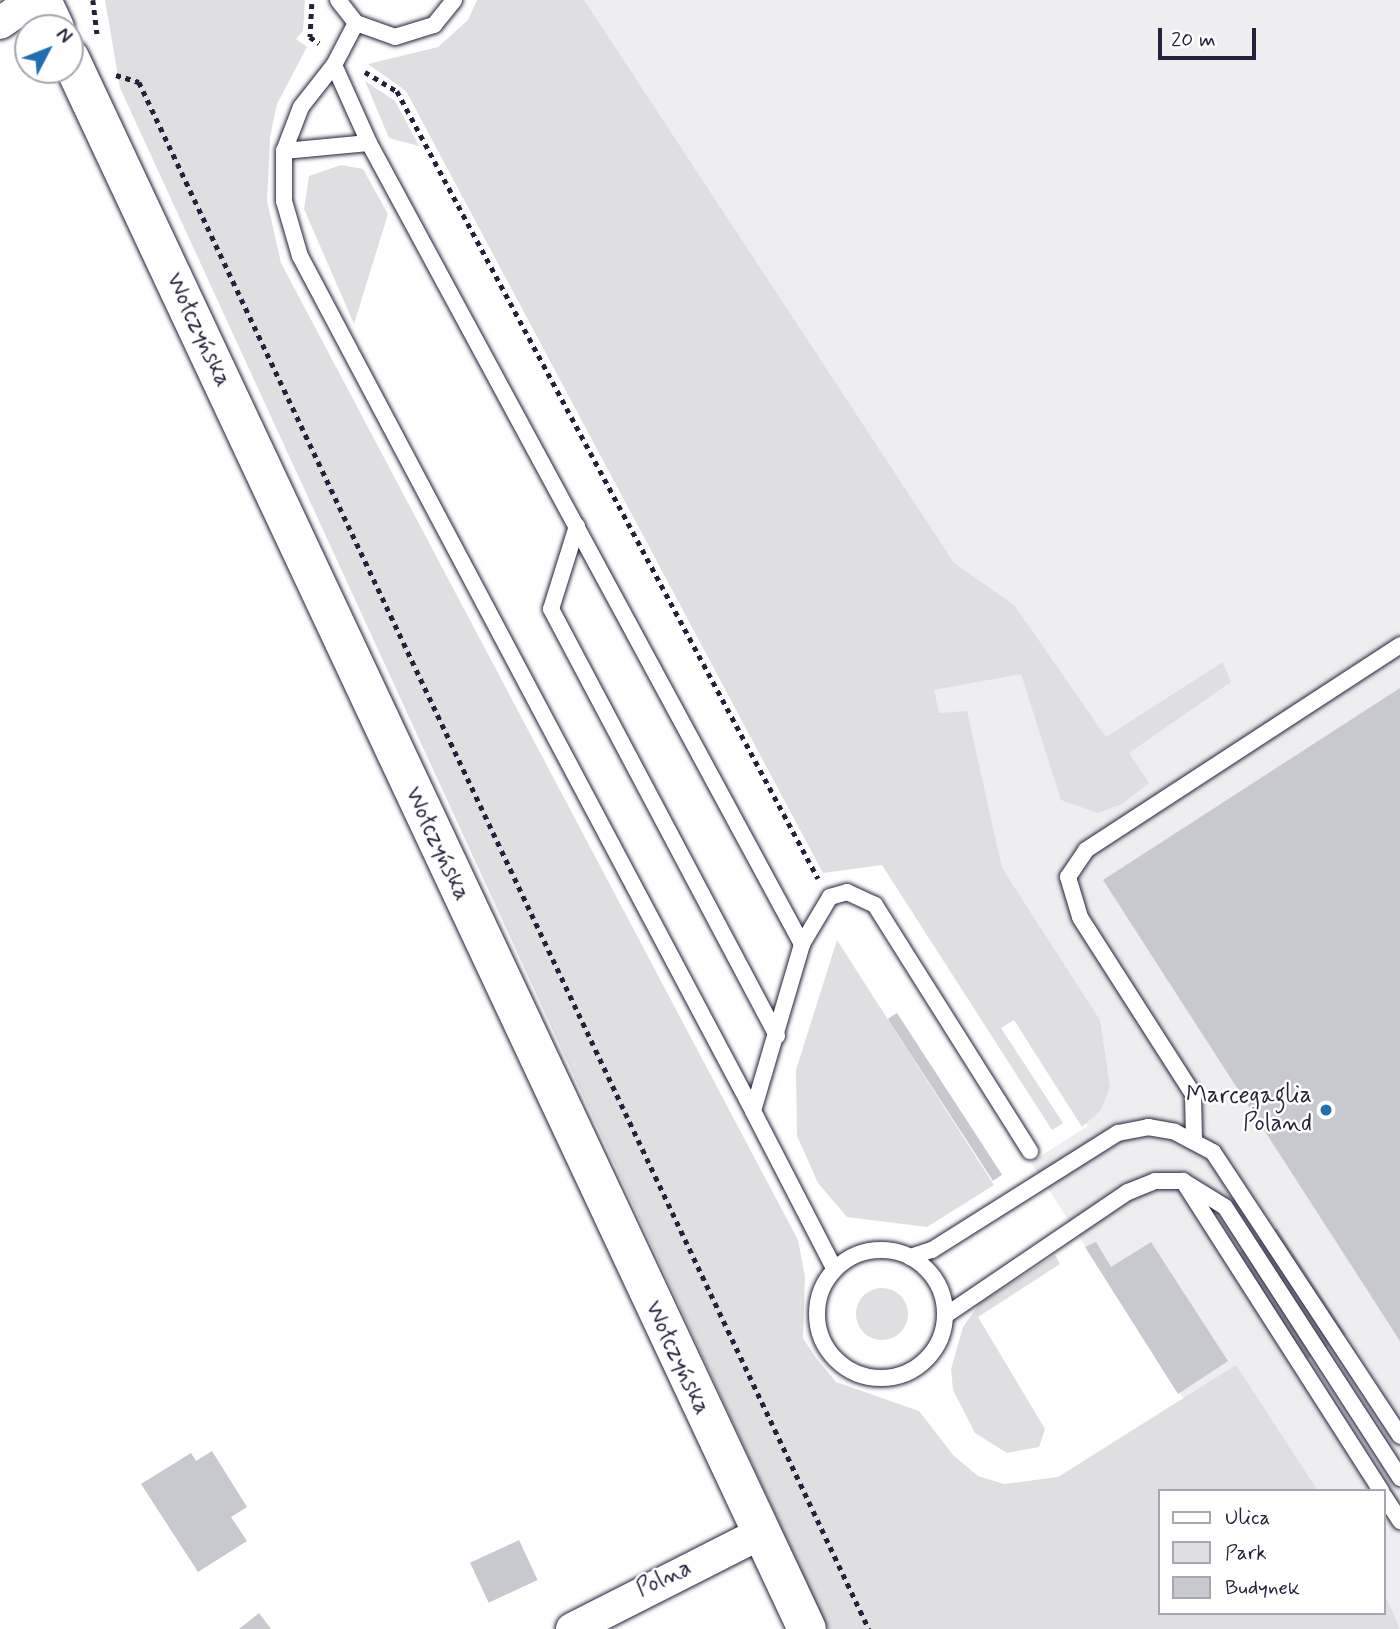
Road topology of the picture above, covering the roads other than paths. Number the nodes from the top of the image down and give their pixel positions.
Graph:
1 (34, 0) edge
2 (338, 0) edge
3 (454, 0) edge
4 (0, 23) edge
5 (356, 23) junction
6 (337, 60) junction
7 (83, 84) edge
8 (369, 144) junction
9 (284, 151) junction
10 (577, 526) junction
11 (1400, 645) edge
12 (802, 944) junction
13 (776, 1036) junction
14 (753, 1111) junction
15 (1194, 1139) junction
16 (1030, 1151) dead end
17 (1183, 1181) junction
18 (910, 1257) junction
19 (834, 1268) junction
20 (946, 1315) junction
21 (1400, 1436) edge
22 (1400, 1478) edge
23 (1380, 1489) edge
24 (1386, 1499) edge
25 (1400, 1521) edge
26 (759, 1534) junction
27 (572, 1629) edge
28 (807, 1629) edge

1 - 4 street
2 - 5 lane
3 - 5 lane
5 - 6 lane
6 - 8 lane
6 - 9 lane
7 - 26 main road, Wołczyńska
8 - 9 lane
8 - 10 lane
9 - 14 lane
10 - 12 lane
10 - 13 lane
11 - 15 lane
12 - 13 lane
12 - 16 lane
13 - 14 lane
14 - 19 lane
15 - 18 lane
15 - 21 lane
17 - 20 lane
17 - 22 lane
17 - 23 lane
18 - 19 lane
18 - 20 lane
19 - 20 lane
24 - 25 lane
26 - 27 street, Polna
26 - 28 main road, Wołczyńska

